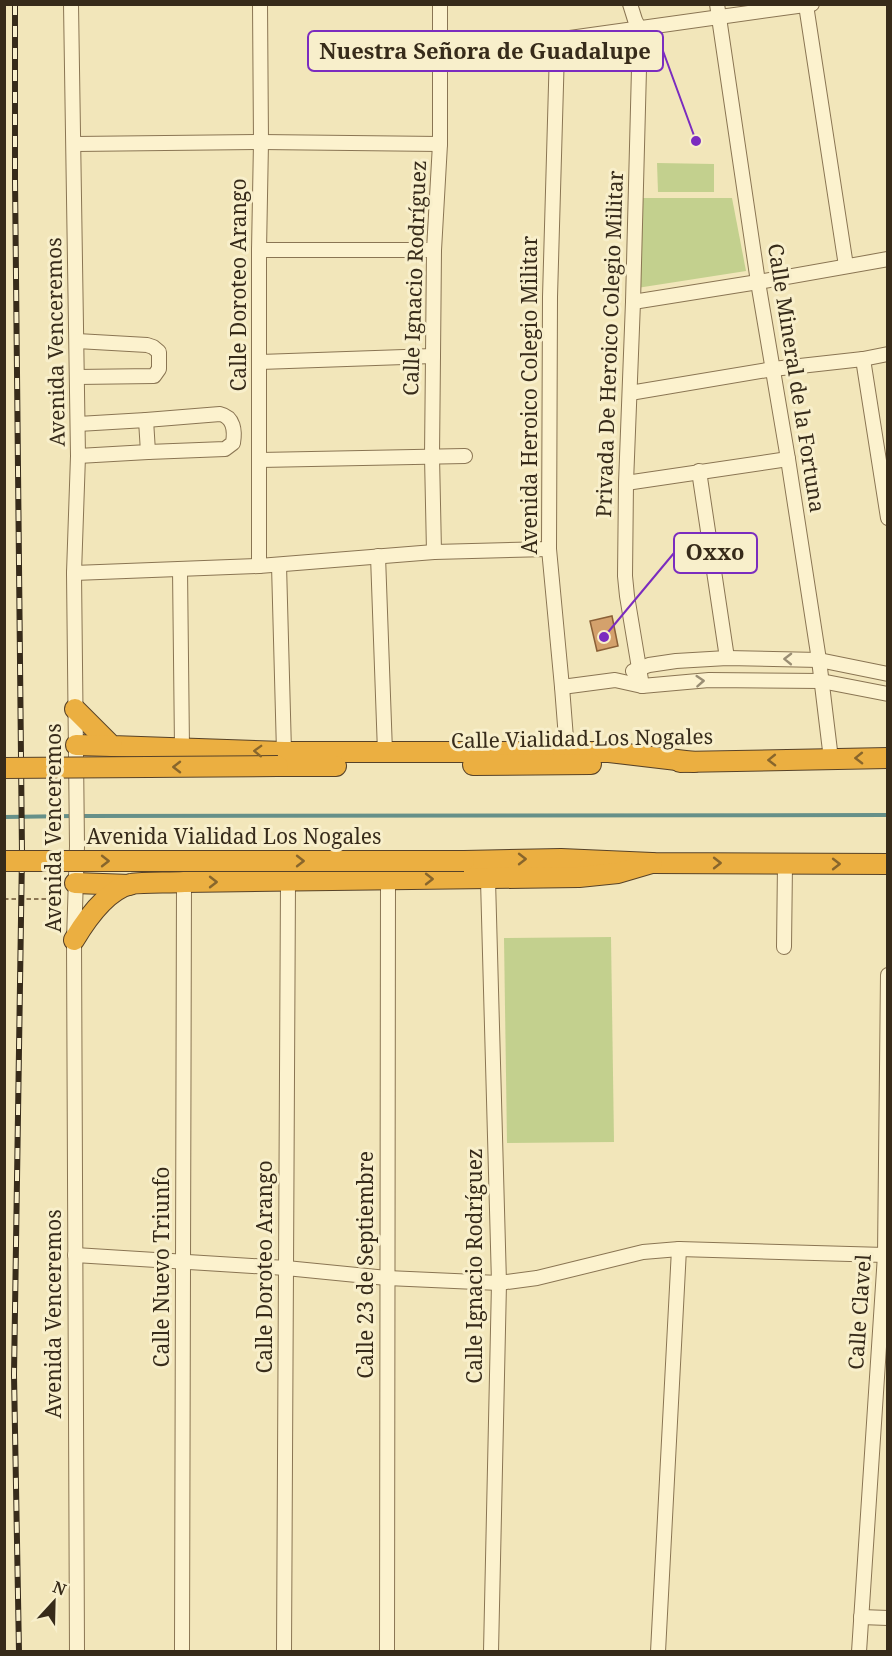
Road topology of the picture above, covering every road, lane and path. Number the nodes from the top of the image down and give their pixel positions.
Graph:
1 (71, 4) edge
2 (260, 4) edge
3 (440, 4) edge
4 (630, 4) edge
5 (809, 5) edge
6 (718, 11) edge
7 (640, 30) junction
8 (261, 142) junction
9 (75, 144) junction
10 (440, 144) junction
11 (259, 250) junction
12 (434, 250) junction
13 (888, 259) edge
14 (846, 266) junction
15 (758, 282) junction
16 (633, 302) junction
17 (77, 341) junction
18 (888, 354) edge
19 (433, 356) junction
20 (863, 358) junction
21 (260, 362) junction
22 (773, 369) junction
23 (77, 377) junction
24 (630, 393) junction
25 (146, 420) junction
26 (78, 424) junction
27 (148, 452) junction
28 (78, 456) junction
29 (432, 456) junction
30 (465, 456) dead end
31 (789, 459) junction
32 (260, 460) junction
33 (699, 471) junction
34 (626, 483) junction
35 (888, 518) edge
36 (549, 549) junction
37 (434, 552) junction
38 (378, 556) junction
39 (279, 565) junction
40 (260, 566) junction
41 (180, 569) junction
42 (74, 573) junction
43 (727, 658) junction
44 (819, 660) junction
45 (639, 668) junction
46 (888, 674) edge
47 (615, 680) junction
48 (821, 681) junction
49 (642, 686) junction
50 (562, 687) junction
51 (888, 694) edge
52 (75, 709) junction
53 (76, 745) junction
54 (112, 746) junction
55 (182, 748) junction
56 (567, 751) junction
57 (385, 752) junction
58 (888, 758) edge
59 (281, 759) junction
60 (831, 759) junction
61 (694, 762) junction
62 (4, 768) edge
63 (4, 861) edge
64 (652, 863) junction
65 (785, 864) junction
66 (888, 864) edge
67 (388, 879) junction
68 (488, 880) junction
69 (184, 882) junction
70 (288, 882) junction
71 (130, 885) junction
72 (75, 891) junction
73 (5, 900) edge
74 (74, 940) junction
75 (784, 947) dead end
76 (888, 975) edge
77 (887, 1130) edge
78 (886, 1223) edge
79 (679, 1249) junction
80 (75, 1255) junction
81 (885, 1255) junction
82 (183, 1261) junction
83 (286, 1268) junction
84 (387, 1278) junction
85 (499, 1283) junction
86 (861, 1617) junction
87 (888, 1618) edge
88 (77, 1652) edge
89 (182, 1652) edge
90 (284, 1652) edge
91 (387, 1652) edge
92 (491, 1652) edge
93 (658, 1652) edge
94 (860, 1652) edge

1 - 9 street, Avenida Venceremos
2 - 8 street, Calle Doroteo Arango
3 - 10 street, Calle Ignacio Rodríguez
4 - 7 street, Privada De Heroico Colegio Militar
5 - 6 street
5 - 14 street
6 - 7 street
6 - 15 street, Calle Mineral de la Fortuna
7 - 16 street, Privada De Heroico Colegio Militar
7 - 36 street, Avenida Heroico Colegio Militar
8 - 9 street
8 - 10 street
8 - 11 street, Calle Doroteo Arango
9 - 17 street, Avenida Venceremos
10 - 12 street, Calle Ignacio Rodríguez
11 - 12 street
11 - 21 street, Calle Doroteo Arango
12 - 19 street, Calle Ignacio Rodríguez
13 - 14 street
14 - 15 street
15 - 16 street
15 - 22 street, Calle Mineral de la Fortuna
16 - 24 street, Privada De Heroico Colegio Militar
17 - 23 street, Avenida Venceremos
17 - 23 street
18 - 20 street
19 - 21 street
19 - 29 street, Calle Ignacio Rodríguez
20 - 22 street
20 - 35 street
21 - 32 street, Calle Doroteo Arango
22 - 24 street
22 - 31 street, Calle Mineral de la Fortuna
23 - 26 street, Avenida Venceremos
24 - 34 street, Privada De Heroico Colegio Militar
25 - 26 street
25 - 27 street
25 - 27 street
26 - 28 street, Avenida Venceremos
27 - 28 street
28 - 42 street, Avenida Venceremos
29 - 30 street
29 - 32 street
29 - 37 street, Calle Ignacio Rodríguez
31 - 33 street
31 - 44 street, Calle Mineral de la Fortuna
32 - 40 street, Calle Doroteo Arango
33 - 34 street
33 - 43 street
34 - 45 street, Privada De Heroico Colegio Militar
36 - 37 street
36 - 50 street, Avenida Heroico Colegio Militar
37 - 38 street
38 - 39 street
38 - 57 street
39 - 40 street
39 - 59 street
40 - 41 street
41 - 42 street
41 - 55 street
42 - 52 street, Avenida Venceremos
44 -> 43 street
43 - 45 street
44 - 46 street
44 - 48 street, Calle Mineral de la Fortuna
45 - 47 street
45 - 49 street, Privada De Heroico Colegio Militar
47 - 49 street
47 - 50 street
49 -> 48 street
48 - 51 street
48 - 60 street, Calle Mineral de la Fortuna
50 - 56 street, Avenida Heroico Colegio Militar
52 - 53 street, Avenida Venceremos
52 - 54 highway
53 - 54 highway
53 - 72 street, Avenida Venceremos
54 - 55 highway
59 -> 55 highway
56 - 57 highway
56 - 61 highway
57 - 59 highway
58 -> 60 highway, Calle Vialidad Los Nogales
59 - 61 highway, Calle Vialidad Los Nogales
59 -> 62 highway, bridge
60 -> 61 highway, Calle Vialidad Los Nogales
63 -> 64 highway, Avenida Vialidad Los Nogales, bridge
64 -> 65 highway
64 - 68 highway
65 -> 66 highway
65 - 75 street
67 -> 68 highway
67 - 70 highway
67 - 84 street, Calle 23 de Septiembre
68 - 85 street, Calle Ignacio Rodríguez
69 -> 70 highway
69 - 71 highway
69 - 82 street, Calle Nuevo Triunfo
70 - 83 street, Calle Doroteo Arango
71 - 72 highway
71 - 74 highway
72 - 73 path
72 - 74 street, Avenida Venceremos
74 - 80 street, Avenida Venceremos
76 - 77 street, Calle Clavel
77 - 78 street, Calle Clavel
78 - 81 street, Calle Clavel
79 - 81 street
79 - 85 street
79 - 93 street
80 - 82 street
80 - 88 street, Avenida Venceremos
81 - 86 street, Calle Clavel
82 - 83 street
82 - 89 street, Calle Nuevo Triunfo
83 - 84 street
83 - 90 street, Calle Doroteo Arango
84 - 85 street
84 - 91 street, Calle 23 de Septiembre
85 - 92 street, Calle Ignacio Rodríguez
86 - 87 street
86 - 94 street, Calle Clavel

